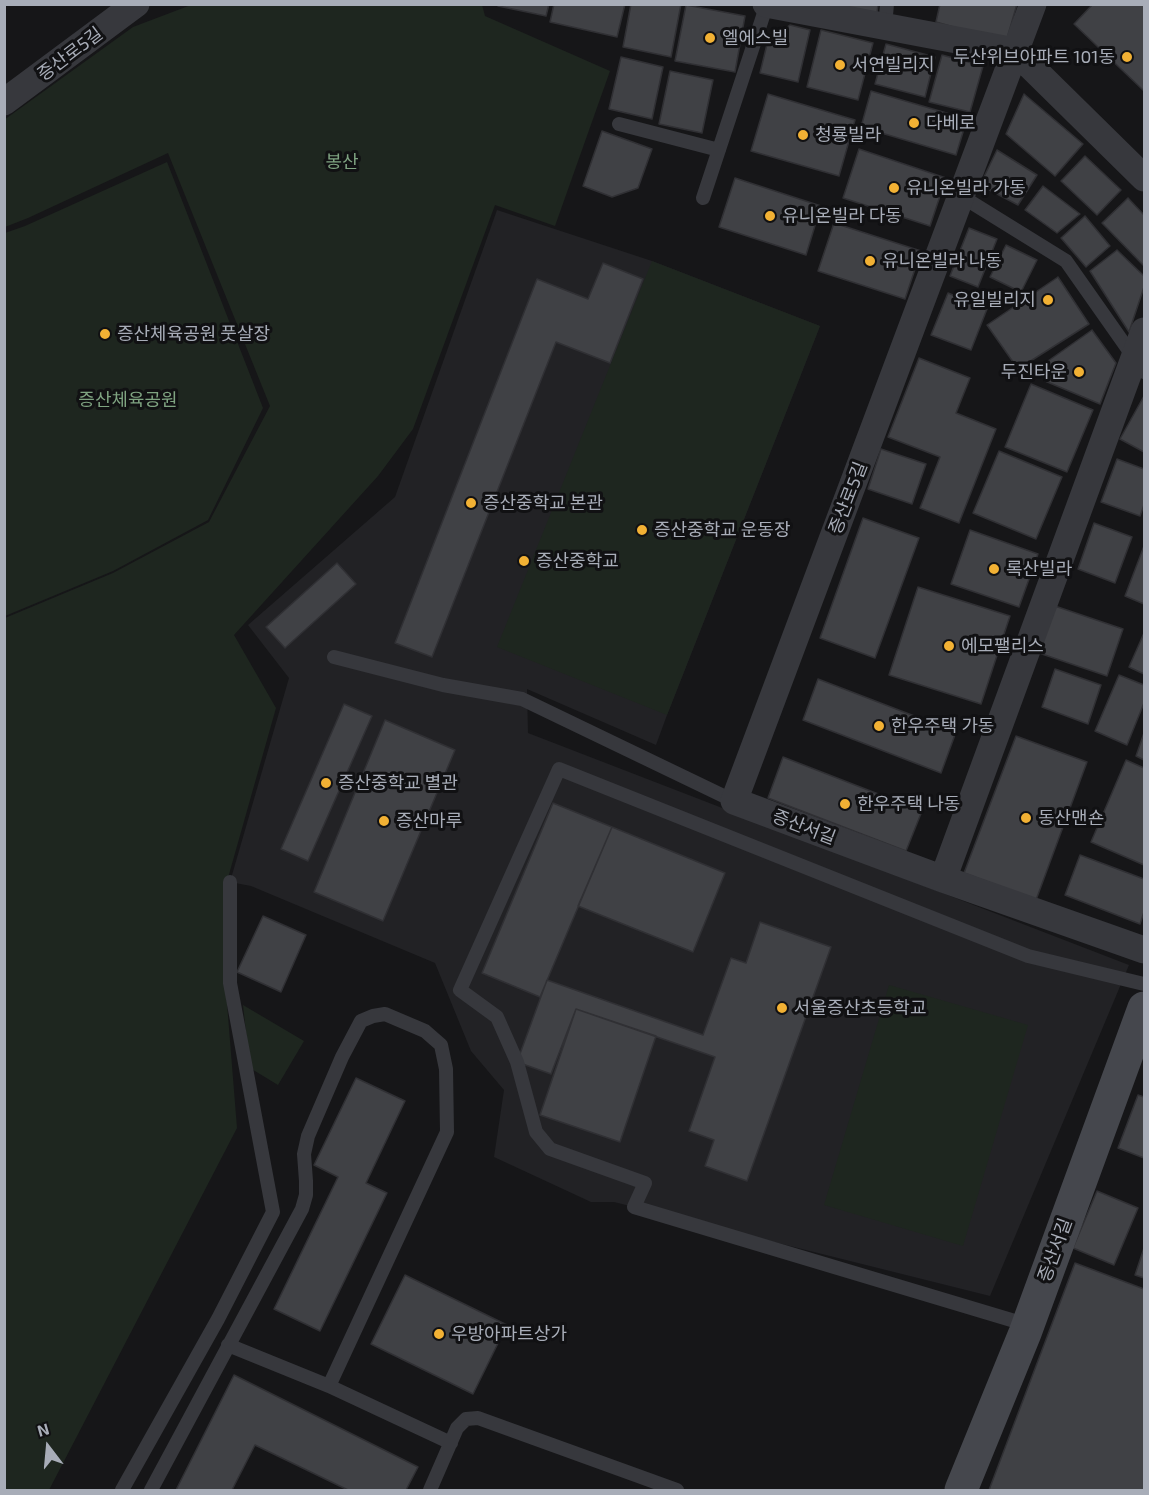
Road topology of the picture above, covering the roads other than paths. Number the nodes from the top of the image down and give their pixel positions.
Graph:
1 (136, 4) edge
2 (1033, 4) edge
3 (767, 5) edge
4 (886, 16) edge
5 (1016, 51) junction
6 (4, 102) edge
7 (619, 124) dead end
8 (719, 150) junction
9 (1144, 178) edge
10 (961, 196) junction
11 (703, 198) dead end
12 (1144, 332) edge
13 (1139, 365) edge
14 (334, 657) dead end
15 (734, 801) junction
16 (943, 879) junction
17 (230, 882) dead end
18 (1144, 950) edge
19 (1144, 984) edge
20 (1144, 1008) edge
21 (1028, 1325) junction
22 (228, 1345) junction
23 (329, 1386) junction
24 (451, 1443) junction
25 (122, 1491) edge
26 (151, 1491) edge
27 (430, 1491) edge
28 (677, 1491) edge
29 (961, 1491) edge

1 - 6 street, 증산로5길
2 - 5 street, 증산로5길
3 - 4 street
3 - 8 lane
4 - 5 street
5 - 9 street
5 - 10 street, 증산로5길
7 - 8 lane
8 - 11 lane
10 - 13 lane
10 - 15 street, 증산로5길
12 - 13 street
13 - 16 street
14 - 15 lane
15 - 16 street, 증산서길
16 - 18 street, 증산서길
17 - 25 lane
19 - 21 lane
20 - 21 street, 증산서길
21 - 29 street, 증산서길
22 - 23 lane
22 - 23 lane
22 - 26 lane
23 - 24 lane
24 - 27 lane
24 - 28 lane

